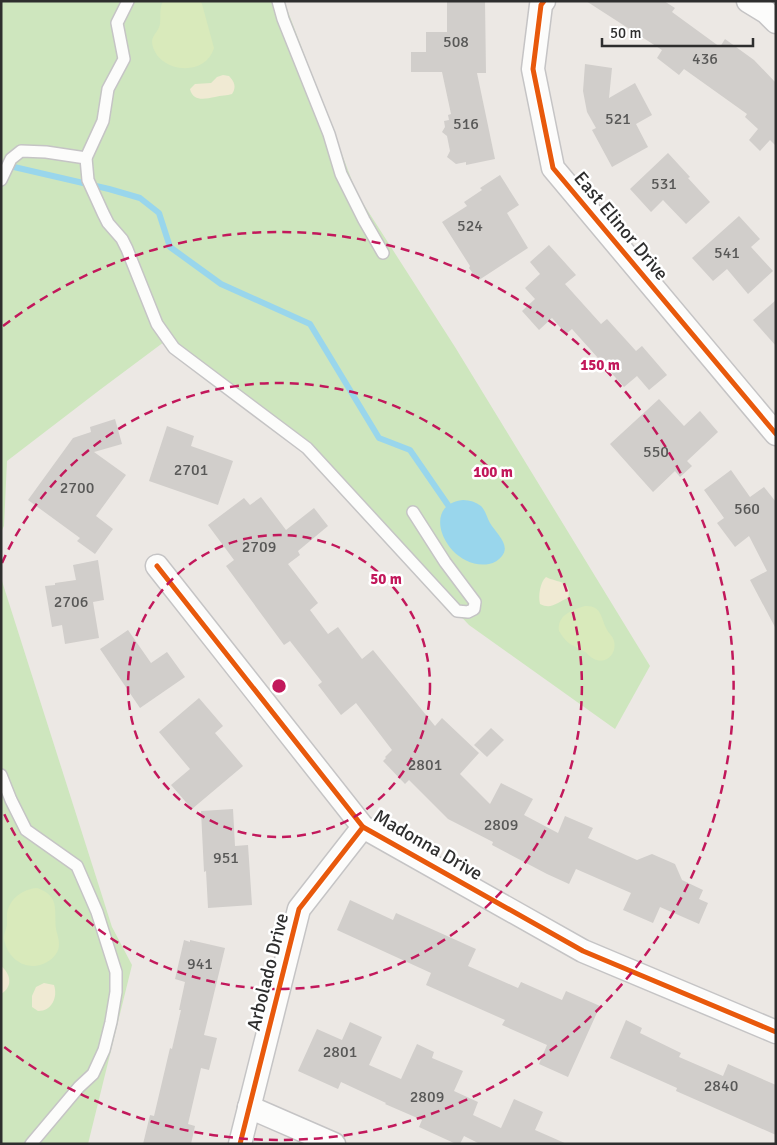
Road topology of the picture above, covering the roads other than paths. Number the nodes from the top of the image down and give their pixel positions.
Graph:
1 (128, 1) edge
2 (278, 1) edge
3 (544, 1) edge
4 (748, 1) edge
5 (776, 22) edge
6 (86, 158) junction
7 (1, 180) edge
8 (383, 253) dead end
9 (776, 434) edge
10 (413, 512) dead end
11 (157, 566) dead end
12 (1, 774) edge
13 (364, 827) junction
14 (776, 1032) edge
15 (249, 1107) junction
16 (31, 1144) edge
17 (240, 1144) edge
18 (334, 1144) edge

1 - 6 lane
2 - 8 lane
3 - 9 street, East Elinor Drive
4 - 5 street
6 - 7 lane
6 - 10 lane
11 - 13 street, Madonna Drive
12 - 16 lane
13 - 14 street, Madonna Drive
13 - 15 street, Arbolado Drive
15 - 17 street, Arbolado Drive
15 - 18 street

